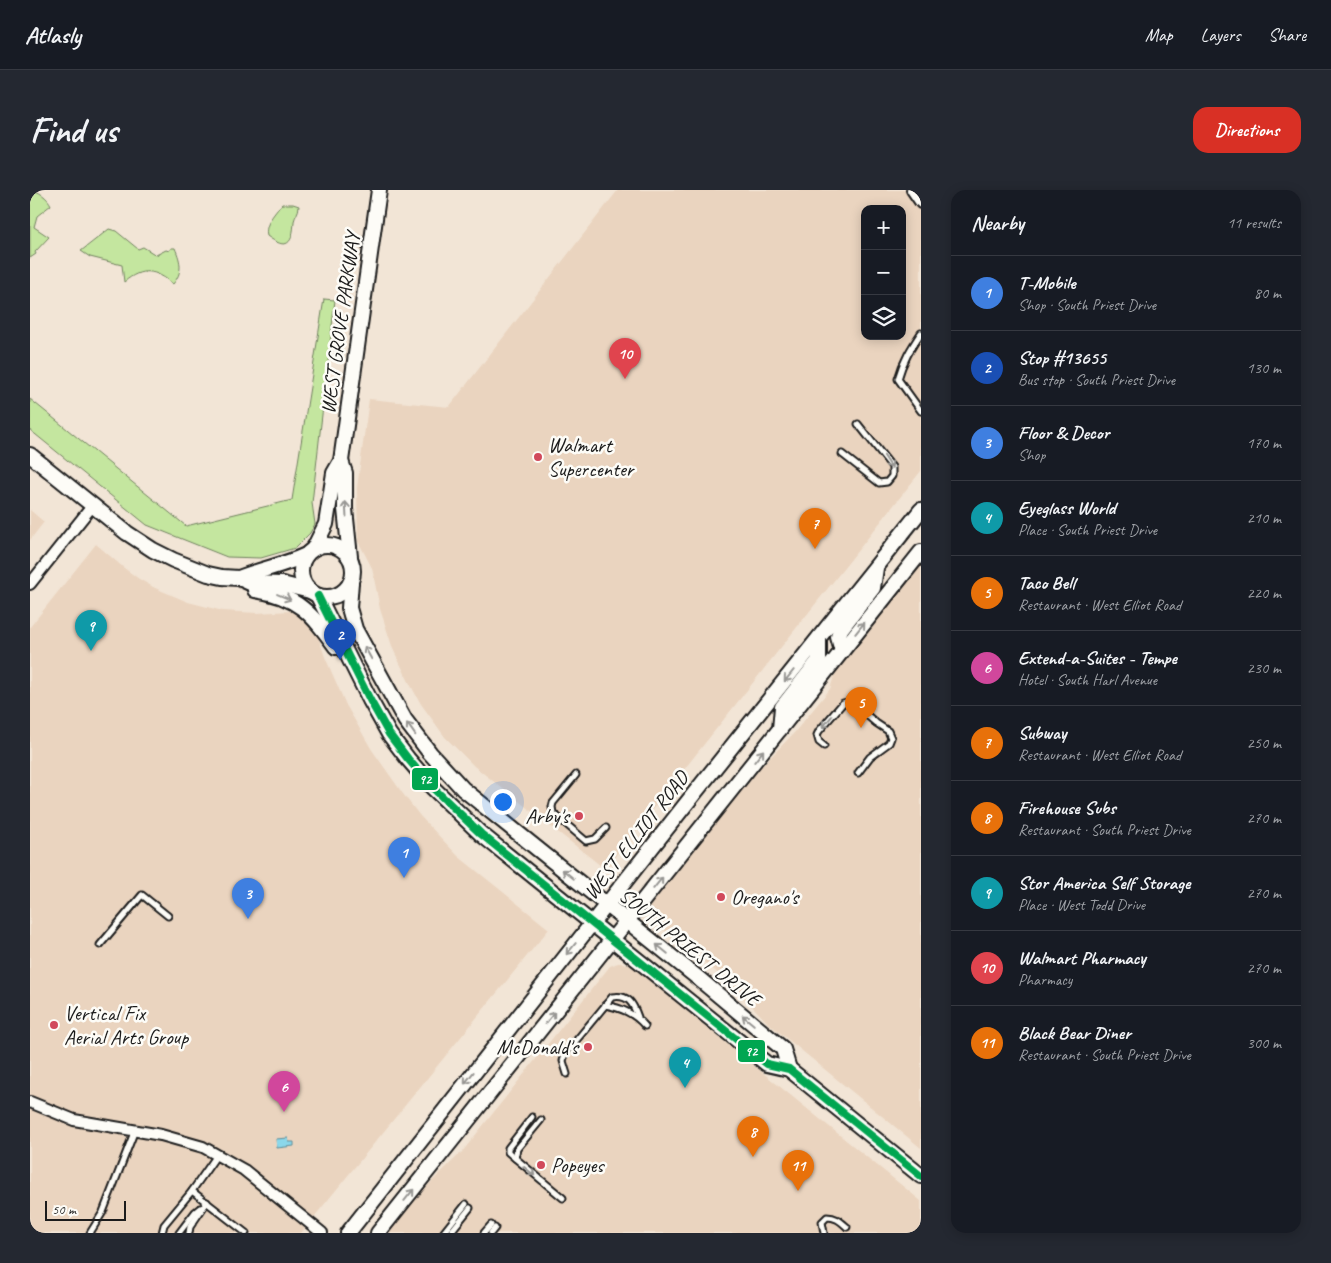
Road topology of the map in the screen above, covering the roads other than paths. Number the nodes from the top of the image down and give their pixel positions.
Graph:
1 (379, 190) edge
2 (912, 190) edge
3 (921, 203) edge
4 (921, 333) edge
5 (921, 411) edge
6 (858, 424) dead end
7 (842, 454) dead end
8 (33, 460) edge
9 (341, 461) junction
10 (93, 505) junction
11 (921, 510) edge
12 (310, 552) junction
13 (921, 552) edge
14 (350, 557) junction
15 (876, 567) junction
16 (222, 577) junction
17 (239, 578) junction
18 (351, 582) junction
19 (30, 584) edge
20 (314, 594) junction
21 (819, 638) junction
22 (842, 651) junction
23 (360, 678) junction
24 (780, 730) junction
25 (397, 744) junction
26 (824, 746) dead end
27 (858, 772) dead end
28 (576, 775) dead end
29 (463, 789) junction
30 (606, 828) dead end
31 (606, 905) junction
32 (168, 916) dead end
33 (627, 920) junction
34 (592, 923) junction
35 (612, 939) junction
36 (100, 944) dead end
37 (605, 1005) junction
38 (638, 1017) junction
39 (645, 1026) dead end
40 (789, 1069) junction
41 (566, 1074) dead end
42 (30, 1102) edge
43 (532, 1117) dead end
44 (541, 1120) dead end
45 (135, 1130) junction
46 (217, 1155) junction
47 (515, 1158) junction
48 (921, 1176) edge
49 (192, 1191) junction
50 (563, 1198) dead end
51 (205, 1204) junction
52 (847, 1227) dead end
53 (492, 1229) edge
54 (90, 1233) edge
55 (162, 1233) edge
56 (179, 1233) edge
57 (189, 1233) edge
58 (246, 1233) edge
59 (322, 1233) edge
60 (348, 1233) edge
61 (378, 1233) edge
62 (443, 1233) edge
63 (450, 1233) edge
64 (484, 1233) edge
65 (824, 1233) edge

1 - 9 main road, WEST GROVE PARKWAY
2 - 3 street
4 - 5 lane
6 -> 7 lane
8 - 10 main road
9 - 12 main road, WEST GROVE PARKWAY
14 -> 9 main road, WEST GROVE PARKWAY
10 - 16 main road
10 - 19 street
11 - 15 main road, WEST ELLIOT ROAD
12 - 14 main road
12 - 17 main road
12 - 20 main road
22 -> 13 main road
14 - 18 main road
15 - 21 main road, WEST ELLIOT ROAD
15 - 22 main road
16 - 17 main road
16 -> 23 main road
17 - 20 main road
18 - 20 main road
29 -> 18 main road, SOUTH PRIEST DRIVE
20 - 23 main road, SOUTH PRIEST DRIVE
21 - 24 main road
21 -> 31 main road, WEST ELLIOT ROAD
22 - 24 main road
23 - 25 main road, SOUTH PRIEST DRIVE
33 -> 24 main road
25 - 29 main road
25 - 34 main road, SOUTH PRIEST DRIVE
27 -> 26 lane
28 - 30 lane
31 -> 29 main road, SOUTH PRIEST DRIVE
31 - 33 main road, SOUTH PRIEST DRIVE
31 - 34 main road, WEST ELLIOT ROAD
32 - 36 lane
33 - 35 main road
40 -> 33 main road, SOUTH PRIEST DRIVE
34 - 35 main road, SOUTH PRIEST DRIVE
34 -> 60 main road, WEST ELLIOT ROAD
35 - 40 main road, SOUTH PRIEST DRIVE
61 -> 35 main road
37 - 38 lane
37 - 38 lane
37 - 41 lane
38 - 39 lane
40 - 48 main road, SOUTH PRIEST DRIVE
42 - 45 street
43 - 47 lane
44 - 47 lane
45 - 46 street
45 - 54 lane
46 - 49 lane
46 - 59 street
47 -> 50 lane
49 - 51 lane
49 - 55 lane
51 - 56 lane
51 - 57 lane
51 - 58 lane
52 - 65 lane
53 - 64 lane
62 - 63 lane

